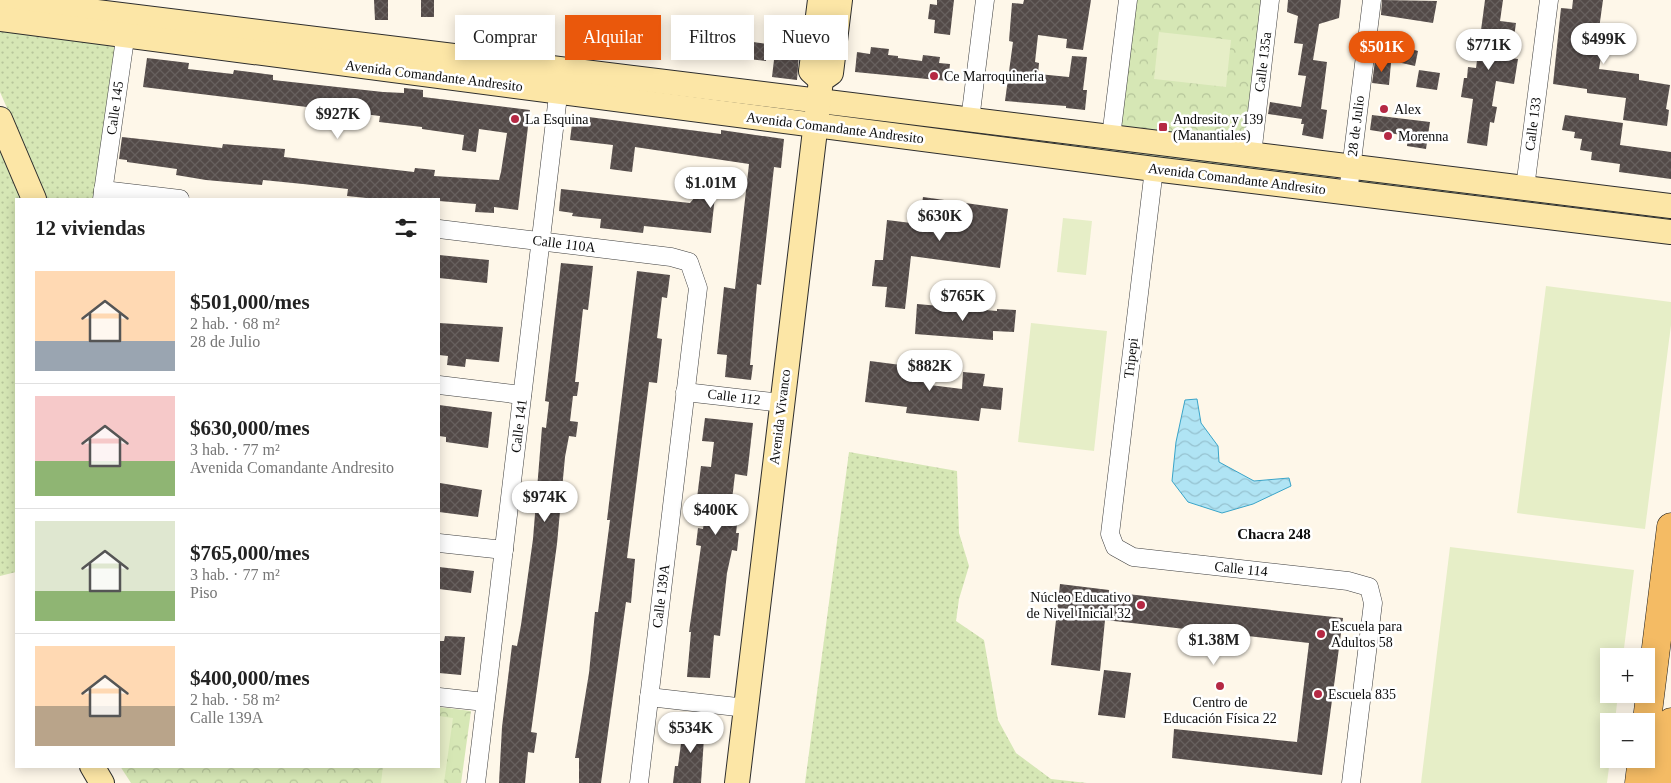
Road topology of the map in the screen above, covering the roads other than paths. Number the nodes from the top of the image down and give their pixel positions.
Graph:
1 (0, 0) edge
2 (820, 0) edge
3 (840, 0) edge
4 (985, 0) edge
5 (1128, 0) edge
6 (1270, 0) edge
7 (1372, 0) edge
8 (1548, 0) edge
9 (0, 19) edge
10 (127, 26) junction
11 (561, 69) junction
12 (820, 90) junction
13 (558, 92) junction
14 (0, 119) edge
15 (970, 120) junction
16 (815, 125) junction
17 (1111, 137) junction
18 (1252, 155) junction
19 (1351, 166) junction
20 (1154, 169) junction
21 (1525, 188) junction
22 (1348, 193) junction
23 (103, 194) edge
24 (34, 198) edge
25 (165, 198) edge
26 (1671, 206) edge
27 (440, 229) edge
28 (1671, 232) edge
29 (540, 241) junction
30 (689, 262) joint
31 (440, 385) edge
32 (685, 392) junction
33 (522, 395) junction
34 (782, 403) junction
35 (1671, 527) edge
36 (440, 543) edge
37 (1114, 547) joint
38 (504, 550) junction
39 (440, 697) edge
40 (649, 697) junction
41 (485, 702) junction
42 (746, 708) junction
43 (1648, 713) edge
44 (1671, 722) edge
45 (93, 768) edge
46 (1641, 768) edge
47 (102, 783) edge
48 (476, 783) edge
49 (639, 783) edge
50 (737, 783) edge
51 (1351, 783) edge
52 (1639, 783) edge
53 (1664, 783) edge

1 - 10 main road, Avenida Comandante Andresito
2 - 12 main road, Avenida Vivanco
3 - 12 main road, Avenida Vivanco
4 - 15 street
5 - 17 street
6 - 18 street, Calle 135a
7 - 19 street, 28 de Julio
8 - 21 street, Calle 133
9 - 10 main road, Avenida Comandante Andresito
10 - 11 main road, Avenida Comandante Andresito
10 - 13 main road, Avenida Comandante Andresito
10 - 23 street, Calle 145
11 - 12 main road, Avenida Comandante Andresito
11 - 13 street, Calle 141
12 - 15 main road, Avenida Comandante Andresito
12 - 16 main road, Avenida Vivanco
13 - 16 main road, Avenida Comandante Andresito
13 - 29 street, Calle 141
14 - 24 main road
15 - 17 main road, Avenida Comandante Andresito
16 - 20 main road, Avenida Comandante Andresito
16 - 34 main road, Avenida Vivanco
17 - 18 main road, Avenida Comandante Andresito
18 - 19 main road, Avenida Comandante Andresito
19 - 21 main road, Avenida Comandante Andresito
19 - 22 street, 28 de Julio
20 - 22 main road, Avenida Comandante Andresito
20 - 37 street, Tripepi
21 - 26 main road, Avenida Comandante Andresito
22 - 28 main road, Avenida Comandante Andresito
23 - 25 street
27 - 29 street, Calle 110A
29 - 30 street, Calle 110A
29 - 33 street, Calle 141
30 - 32 street, Calle 139A
31 - 33 street
32 - 34 street, Calle 112
32 - 40 street, Calle 139A
33 - 38 street, Calle 141
34 - 42 main road, Avenida Vivanco
35 - 43 main road
36 - 38 street
37 - 51 street, Calle 114
38 - 41 street, Calle 141
39 - 41 street
40 - 42 street
40 - 49 street, Calle 139A
41 - 48 street, Calle 141
42 - 50 main road, Avenida Vivanco
44 - 53 main road
45 - 47 main road
46 - 52 main road

